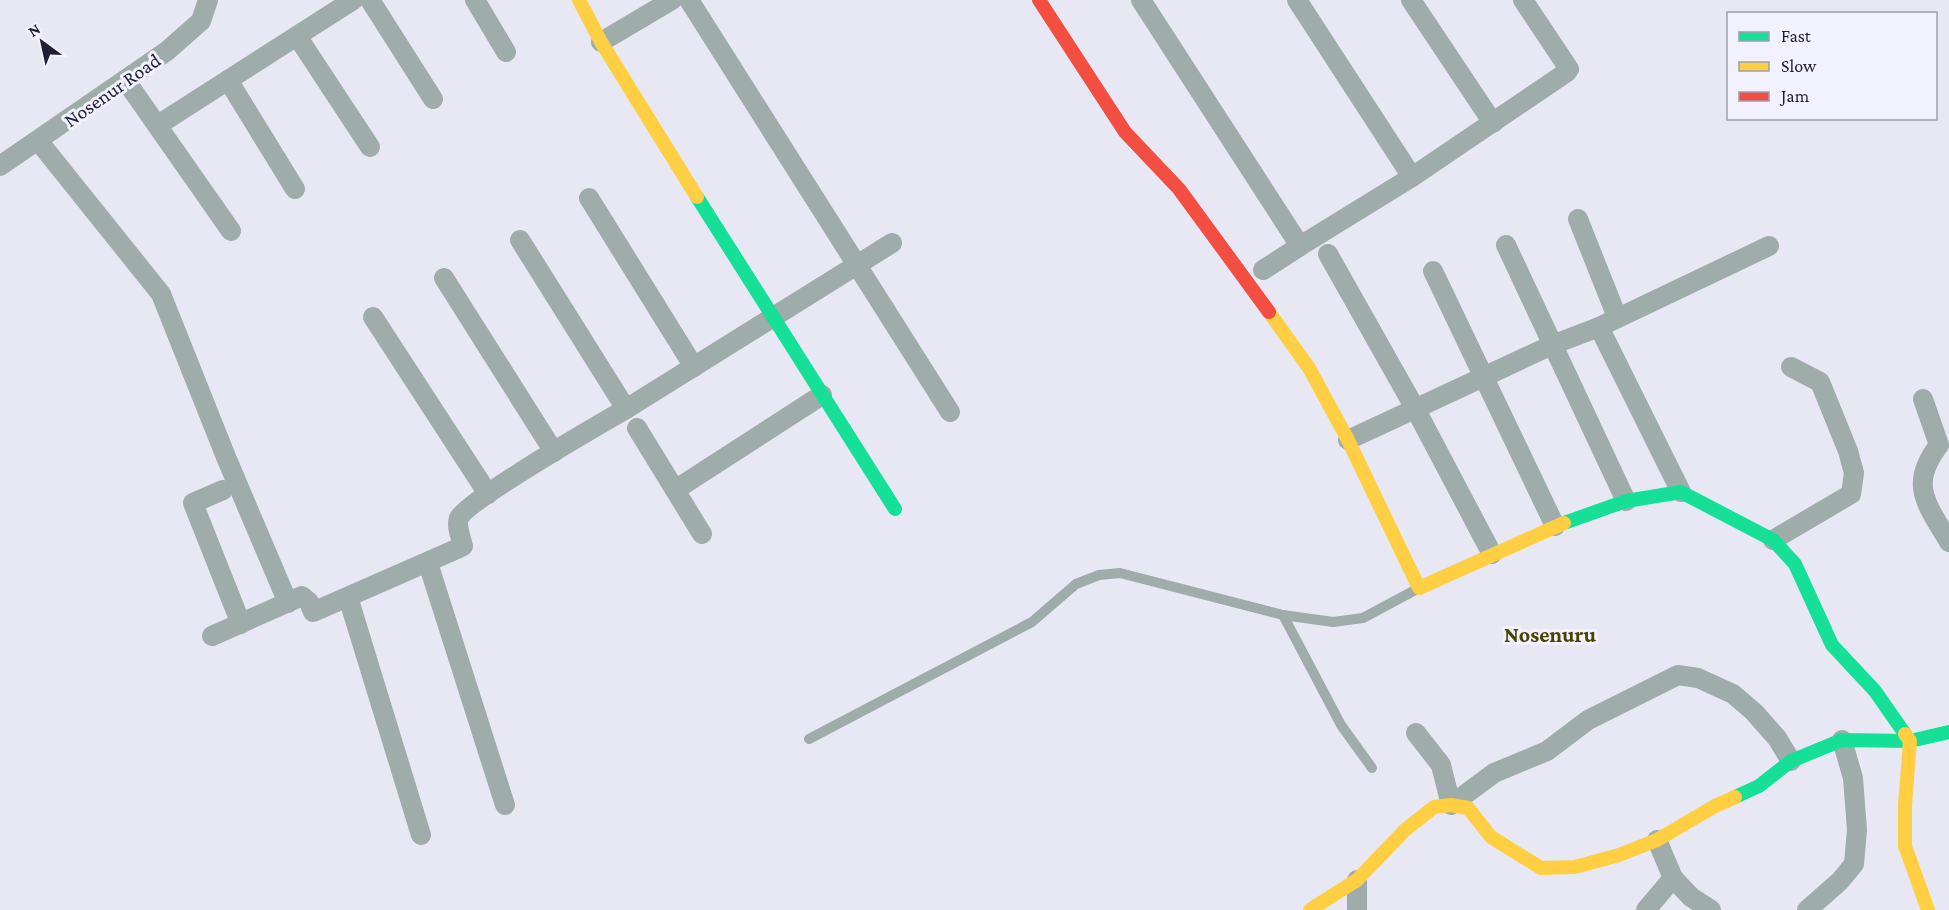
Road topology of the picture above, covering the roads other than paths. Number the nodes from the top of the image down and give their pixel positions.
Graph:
1 (208, 0) edge
2 (353, 0) edge
3 (370, 0) edge
4 (475, 0) edge
5 (579, 0) edge
6 (672, 0) edge
7 (688, 0) edge
8 (1039, 0) edge
9 (1141, 0) edge
10 (1297, 0) edge
11 (1411, 0) edge
12 (1523, 0) edge
13 (297, 36) junction
14 (602, 42) junction
15 (506, 52) dead end
16 (228, 80) junction
17 (126, 81) junction
18 (433, 99) dead end
19 (1493, 123) junction
20 (158, 125) junction
21 (40, 140) junction
22 (370, 147) dead end
23 (0, 166) edge
24 (1412, 177) junction
25 (295, 189) dead end
26 (589, 198) dead end
27 (1578, 219) dead end
28 (231, 231) dead end
29 (520, 240) dead end
30 (892, 243) dead end
31 (1506, 245) dead end
32 (1300, 246) junction
33 (1769, 246) dead end
34 (1328, 254) dead end
35 (856, 266) junction
36 (1263, 270) dead end
37 (1433, 271) dead end
38 (444, 278) dead end
39 (373, 317) dead end
40 (1617, 317) junction
41 (773, 319) junction
42 (1599, 327) junction
43 (1552, 345) junction
44 (694, 367) junction
45 (1791, 367) dead end
46 (1485, 377) junction
47 (822, 395) junction
48 (1923, 399) dead end
49 (626, 409) junction
50 (1416, 410) junction
51 (950, 412) dead end
52 (637, 428) dead end
53 (1348, 440) junction
54 (1944, 443) edge
55 (554, 452) junction
56 (223, 490) dead end
57 (675, 490) junction
58 (1682, 492) junction
59 (488, 494) junction
60 (1626, 501) junction
61 (895, 509) dead end
62 (1555, 526) junction
63 (702, 534) dead end
64 (1773, 540) junction
65 (1949, 542) edge
66 (1492, 554) junction
67 (428, 562) junction
68 (1419, 588) junction
69 (348, 597) junction
70 (288, 603) junction
71 (1283, 615) junction
72 (241, 624) junction
73 (212, 636) dead end
74 (1949, 732) edge
75 (1416, 733) dead end
76 (808, 739) dead end
77 (1842, 740) junction
78 (1910, 741) junction
79 (1791, 761) junction
80 (1372, 768) dead end
81 (506, 805) dead end
82 (1451, 805) junction
83 (421, 835) dead end
84 (1657, 840) junction
85 (1673, 878) junction
86 (1357, 880) junction
87 (1653, 907) edge
88 (1310, 910) edge
89 (1357, 910) edge
90 (1711, 910) edge
91 (1807, 910) edge
92 (1928, 910) edge

1 - 17 street, Nosenur Road
2 - 13 street
3 - 18 street
4 - 15 street
5 - 14 street
6 - 14 street
7 - 35 street
8 - 53 street
9 - 32 street
10 - 24 street
11 - 19 street
12 - 19 street
13 - 16 street
13 - 22 street
14 - 41 street
16 - 20 street
16 - 25 street
17 - 20 street
17 - 21 street, Nosenur Road
19 - 24 street
20 - 28 street
21 - 23 street, Nosenur Road
21 - 70 street
24 - 32 street
26 - 44 street
27 - 40 street
29 - 49 street
30 - 35 street
31 - 43 street
32 - 36 street
33 - 40 street
34 - 50 street
35 - 41 street
35 - 51 street
37 - 46 street
38 - 55 street
39 - 59 street
40 - 42 street
41 - 44 street
41 - 47 street
42 - 43 street
42 - 58 street
43 - 46 street
43 - 60 street
44 - 49 street
45 - 64 street
46 - 50 street
46 - 62 street
47 - 57 street
47 - 61 street
48 - 54 street
49 - 55 street
50 - 53 street
50 - 66 street
52 - 57 street
53 - 68 street
54 - 65 street
55 - 59 street
56 - 72 street
57 - 63 street
58 - 60 street
58 - 64 street
59 - 67 street
60 - 62 street
62 - 66 street
64 - 78 street
66 - 68 street
67 - 69 street
67 - 81 street
68 - 71 lane
69 - 70 street
69 - 83 street
70 - 72 street
71 - 76 lane
71 - 80 lane
72 - 73 street
74 - 78 street
75 - 82 street
77 - 78 street
77 - 79 street
77 - 91 street
78 - 92 street
79 - 82 street
79 - 84 street
82 - 84 street
82 - 86 street
84 - 85 street
85 - 87 street
85 - 90 street
86 - 88 street
86 - 89 street

